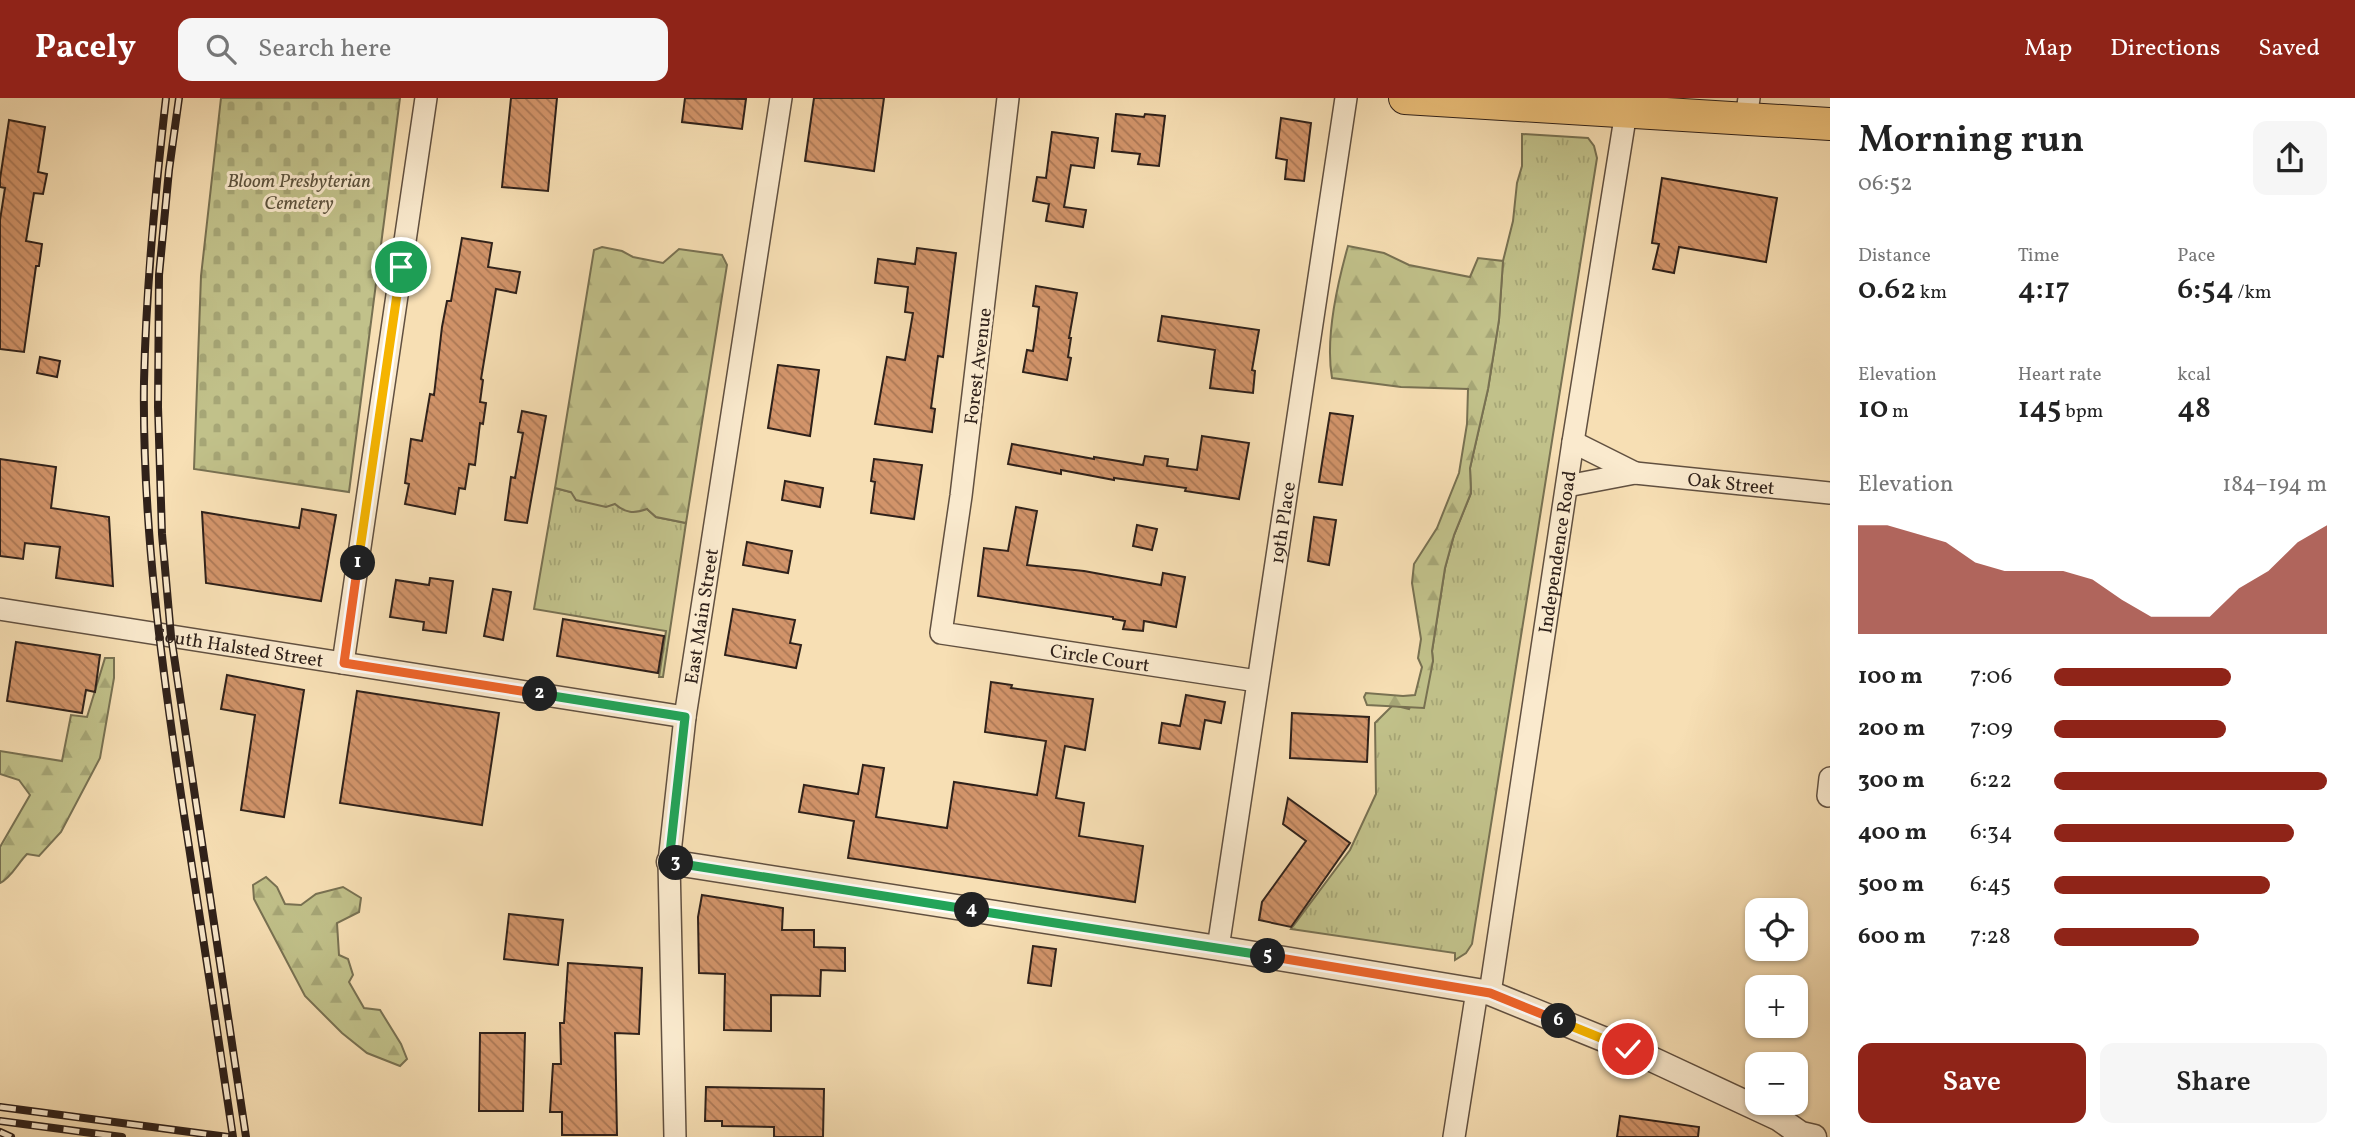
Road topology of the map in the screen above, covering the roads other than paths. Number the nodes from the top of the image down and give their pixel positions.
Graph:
1 (426, 98) edge
2 (781, 98) edge
3 (1008, 98) edge
4 (1346, 98) edge
5 (1405, 98) edge
6 (1747, 108) edge
7 (1626, 112) junction
8 (1830, 124) edge
9 (1573, 442) junction
10 (1635, 473) junction
11 (1567, 486) junction
12 (1830, 493) edge
13 (0, 609) edge
14 (942, 633) joint
15 (344, 663) junction
16 (1257, 681) junction
17 (685, 717) junction
18 (669, 862) junction
19 (1218, 947) junction
20 (1483, 992) junction
21 (1778, 1128) edge
22 (675, 1137) edge
23 (1454, 1137) edge
24 (1814, 1137) edge

1 - 15 street
2 - 17 street, East Main Street
3 - 14 street, Forest Avenue
4 - 16 street, 19th Place
5 - 7 main road
6 - 7 main road
6 - 8 main road
7 - 9 street, Independence Road
9 - 10 street, Oak Street
9 - 11 street, Independence Road
10 - 11 street, Oak Street
10 - 12 street, Oak Street
11 - 20 street, Independence Road
13 - 15 street, South Halsted Street
14 - 16 street, Circle Court
15 - 17 street, South Halsted Street
16 - 19 street, 19th Place
17 - 18 street, East Main Street
18 - 19 street
18 - 22 street, East Main Street
19 - 20 street
20 - 21 street
20 - 23 street, Independence Road
21 - 24 street

